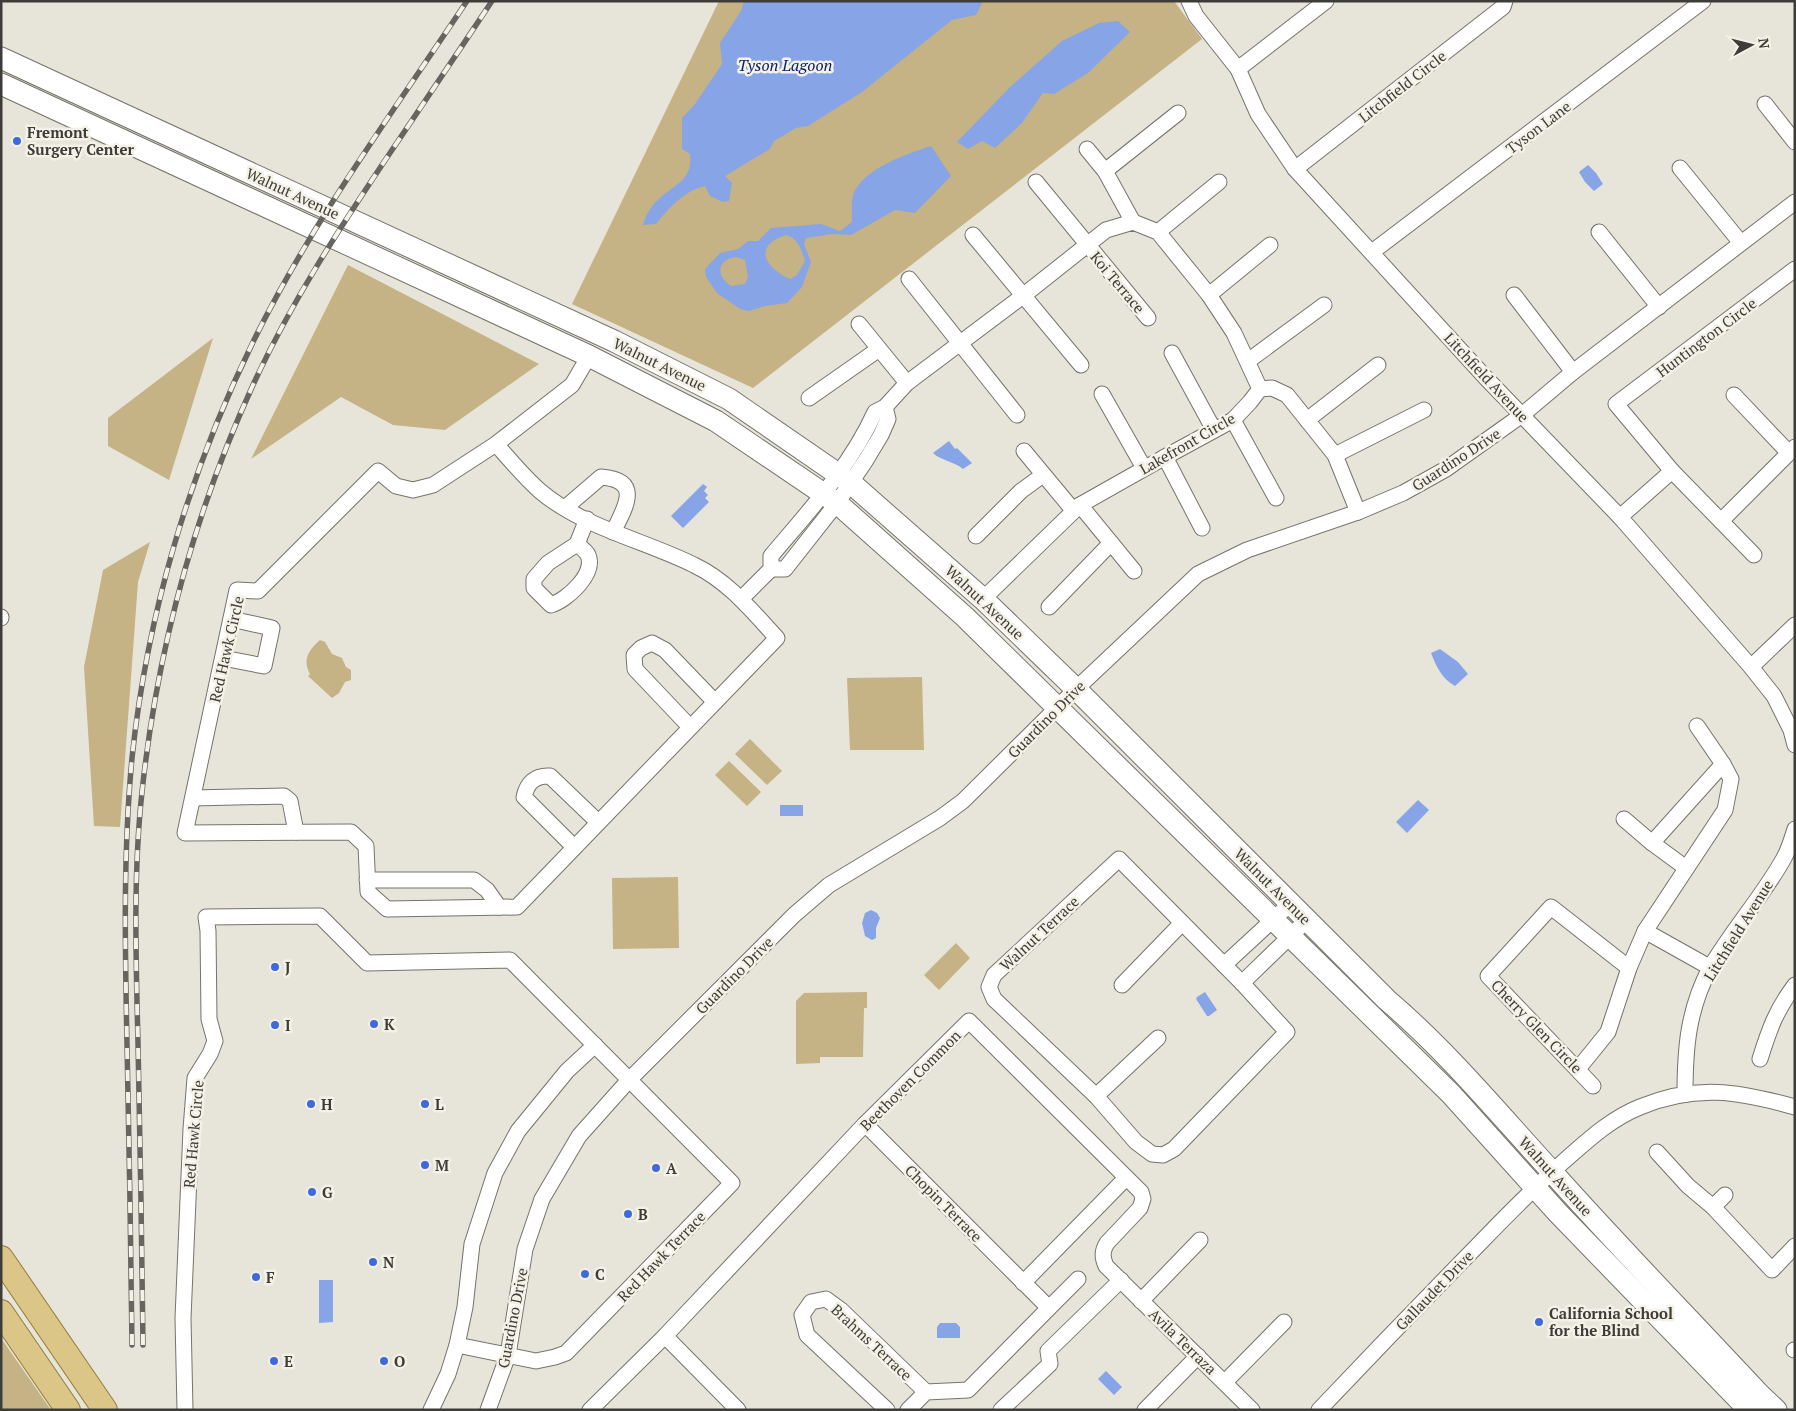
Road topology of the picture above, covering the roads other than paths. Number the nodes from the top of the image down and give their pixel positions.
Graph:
1 (1189, 1) edge
2 (1326, 1) edge
3 (1505, 1) edge
4 (1703, 1) edge
5 (1684, 7) edge
6 (1, 58) edge
7 (1238, 69) junction
8 (1, 84) edge
9 (1765, 104) dead end
10 (1178, 113) dead end
11 (1795, 142) edge
12 (1087, 149) dead end
13 (1680, 168) dead end
14 (1296, 169) junction
15 (1105, 171) junction
16 (1036, 182) dead end
17 (1219, 182) dead end
18 (1795, 202) edge
19 (1133, 222) junction
20 (1158, 232) junction
21 (1600, 232) dead end
22 (973, 235) dead end
23 (1741, 243) junction
24 (1088, 245) junction
25 (1270, 245) dead end
26 (1372, 252) junction
27 (1795, 270) edge
28 (909, 279) dead end
29 (1209, 294) junction
30 (1024, 295) junction
31 (1514, 295) dead end
32 (1324, 306) dead end
33 (1659, 307) junction
34 (1148, 318) dead end
35 (859, 324) dead end
36 (960, 344) junction
37 (878, 349) junction
38 (1172, 354) dead end
39 (589, 356) junction
40 (1248, 361) junction
41 (1081, 364) dead end
42 (1378, 365) dead end
43 (1573, 372) junction
44 (908, 383) junction
45 (1260, 389) junction
46 (1102, 394) dead end
47 (1734, 395) dead end
48 (809, 398) dead end
49 (1424, 410) dead end
50 (1017, 415) dead end
51 (1522, 415) junction
52 (1233, 420) junction
53 (1307, 420) junction
54 (1214, 430) junction
55 (496, 444) junction
56 (1791, 450) edge
57 (1024, 451) dead end
58 (1335, 455) junction
59 (1165, 457) junction
60 (1144, 468) junction
61 (1672, 471) junction
62 (1043, 475) junction
63 (845, 479) junction
64 (830, 498) junction
65 (1276, 498) dead end
66 (565, 508) junction
67 (1077, 508) junction
68 (1358, 512) junction
69 (1620, 517) junction
70 (588, 520) junction
71 (1721, 521) junction
72 (1202, 528) dead end
73 (613, 532) junction
74 (976, 536) dead end
75 (1111, 543) junction
76 (577, 544) dead end
77 (1754, 555) dead end
78 (1134, 572) dead end
79 (741, 599) junction
80 (983, 600) junction
81 (1049, 606) dead end
82 (231, 619) junction
83 (1795, 625) edge
84 (223, 658) junction
85 (1751, 667) junction
86 (1076, 688) junction
87 (715, 702) junction
88 (1057, 707) junction
89 (1697, 726) dead end
90 (690, 727) junction
91 (1795, 744) edge
92 (1723, 764) junction
93 (193, 798) junction
94 (1624, 819) dead end
95 (598, 822) junction
96 (1795, 829) edge
97 (296, 832) junction
98 (1652, 843) junction
99 (574, 847) junction
100 (1790, 859) edge
101 (1686, 868) junction
102 (368, 880) junction
103 (1290, 904) junction
104 (500, 907) junction
105 (1273, 920) junction
106 (1307, 920) junction
107 (1182, 924) junction
108 (1645, 931) junction
109 (1290, 936) junction
110 (1224, 965) junction
111 (1629, 968) junction
112 (1711, 968) junction
113 (1242, 983) junction
114 (1122, 985) dead end
115 (1795, 985) edge
116 (1789, 1003) edge
117 (1158, 1038) dead end
118 (595, 1045) junction
119 (1760, 1059) dead end
120 (1578, 1069) junction
121 (629, 1080) junction
122 (1593, 1086) dead end
123 (1685, 1094) junction
124 (1096, 1096) junction
125 (1795, 1107) edge
126 (866, 1124) junction
127 (1657, 1152) dead end
128 (1552, 1172) junction
129 (1126, 1178) junction
130 (1536, 1187) junction
131 (1725, 1195) dead end
132 (1714, 1207) junction
133 (1200, 1240) dead end
134 (1795, 1246) edge
135 (1, 1258) edge
136 (1078, 1279) dead end
137 (1121, 1280) junction
138 (1023, 1282) junction
139 (1142, 1301) junction
140 (1049, 1308) junction
141 (1, 1312) edge
142 (1284, 1322) dead end
143 (665, 1336) junction
144 (457, 1345) junction
145 (508, 1355) junction
146 (1198, 1356) junction
147 (1225, 1382) junction
148 (926, 1392) junction
149 (68, 1410) edge
150 (105, 1410) edge
151 (185, 1410) edge
152 (431, 1410) edge
153 (488, 1410) edge
154 (590, 1410) edge
155 (738, 1410) edge
156 (887, 1410) edge
157 (908, 1410) edge
158 (1001, 1410) edge
159 (1145, 1410) edge
160 (1252, 1410) edge
161 (1319, 1410) edge
162 (1749, 1410) edge
163 (1776, 1410) edge

1 - 7 street, Litchfield Avenue
2 - 7 street
3 - 14 street, Litchfield Circle
4 - 5 street, Tyson Lane
5 - 26 street, Tyson Lane
6 - 63 main road, Walnut Avenue
7 - 14 street, Litchfield Avenue
8 - 39 main road, Walnut Avenue
9 - 11 street
10 - 15 street
12 - 15 street
13 - 23 street
14 - 26 street, Litchfield Avenue
15 - 19 street
16 - 24 street, Koi Terrace
17 - 20 street
18 - 23 street, Guardino Drive
19 - 20 street
19 - 24 street
20 - 29 street
21 - 33 street
22 - 30 street
23 - 33 street, Guardino Drive
24 - 30 street
24 - 34 street, Koi Terrace
25 - 29 street
26 - 51 street, Litchfield Avenue
27 - 61 street, Huntington Circle
28 - 36 street
29 - 40 street
30 - 36 street
30 - 41 street
31 - 43 street
32 - 40 street
33 - 43 street, Guardino Drive
35 - 37 street
36 - 44 street
36 - 50 street
37 - 44 street
37 - 48 street
38 - 54 street
39 - 55 street
39 - 64 main road, Walnut Avenue
40 - 45 street
42 - 53 street
43 - 51 street, Guardino Drive
44 - 63 street
45 - 52 street, Lakefront Circle
45 - 53 street
46 - 60 street
47 - 56 street
49 - 58 street
51 - 68 street, Guardino Drive
51 - 69 street, Litchfield Avenue
52 - 54 street, Lakefront Circle
52 - 65 street
53 - 58 street
54 - 59 street, Lakefront Circle
55 - 66 street
55 - 82 street, Red Hawk Circle
56 - 71 street
57 - 62 street
58 - 68 street
59 - 60 street, Lakefront Circle
59 - 72 street
60 - 67 street, Lakefront Circle
61 - 69 street
61 - 71 street
62 - 67 street
62 - 74 street
63 - 64 street
63 - 80 main road, Walnut Avenue
64 - 79 street
64 - 88 main road, Walnut Avenue
66 - 70 street
66 - 73 street
67 - 75 street
67 - 80 street, Lakefront Circle
68 - 86 street, Guardino Drive
69 - 85 street, Litchfield Avenue
70 - 73 street
70 - 76 street
71 - 77 street
73 - 79 street
75 - 78 street
75 - 81 street
79 - 87 street
80 - 86 main road, Walnut Avenue
82 - 84 street, Red Hawk Circle
82 - 84 street
83 - 85 street
84 - 93 street, Red Hawk Circle
85 - 91 street, Litchfield Avenue
86 - 88 street, Guardino Drive
86 - 103 main road, Walnut Avenue
87 - 90 street
87 - 90 street
88 - 105 main road, Walnut Avenue
88 - 121 street, Guardino Drive
89 - 92 street
90 - 95 street
92 - 98 street
92 - 101 street
93 - 97 street
93 - 97 street, Red Hawk Circle
94 - 98 street
95 - 99 street
95 - 99 street
96 - 100 street, Litchfield Avenue
97 - 102 street
98 - 101 street
99 - 104 street
100 - 112 street, Litchfield Avenue
101 - 108 street
102 - 104 street
102 - 104 street
103 - 105 street
103 - 106 main road, Walnut Avenue
105 - 109 main road, Walnut Avenue
105 - 110 street
106 - 109 street
106 - 128 main road, Walnut Avenue
107 - 110 street, Walnut Terrace
107 - 114 street
107 - 124 street, Walnut Terrace
108 - 111 street
108 - 112 street
109 - 113 street
109 - 130 main road, Walnut Avenue
110 - 113 street, Walnut Terrace
111 - 120 street
111 - 120 street, Cherry Glen Circle
112 - 123 street, Litchfield Avenue
113 - 124 street, Walnut Terrace
115 - 116 street
116 - 119 street
117 - 124 street
118 - 121 street, Red Hawk Circle
118 - 144 street
118 - 151 street, Red Hawk Circle
120 - 122 street, Cherry Glen Circle
121 - 145 street, Guardino Drive
121 - 145 street, Red Hawk Terrace
123 - 125 street, Gallaudet Drive
123 - 128 street, Gallaudet Drive
126 - 129 street, Beethoven Common
126 - 138 street, Chopin Terrace
126 - 143 street, Beethoven Common
127 - 132 street
128 - 130 street, Gallaudet Drive
128 - 163 main road, Walnut Avenue
129 - 137 street, Avila Terraza
129 - 138 street
130 - 161 street, Gallaudet Drive
130 - 162 main road, Walnut Avenue
131 - 132 street
132 - 134 street
133 - 139 street, Avila Terraza
135 - 150 main road
136 - 140 street
137 - 139 street, Avila Terraza
137 - 158 street
138 - 140 street
139 - 146 street, Avila Terraza
140 - 148 street
141 - 149 main road
142 - 147 street, Avila Terraza
143 - 154 street, Beethoven Common
143 - 155 street
144 - 145 street, Red Hawk Terrace
144 - 152 street
145 - 153 street, Guardino Drive
146 - 147 street, Avila Terraza
146 - 159 street
147 - 160 street, Avila Terraza
148 - 156 street, Brahms Terrace
148 - 157 street

